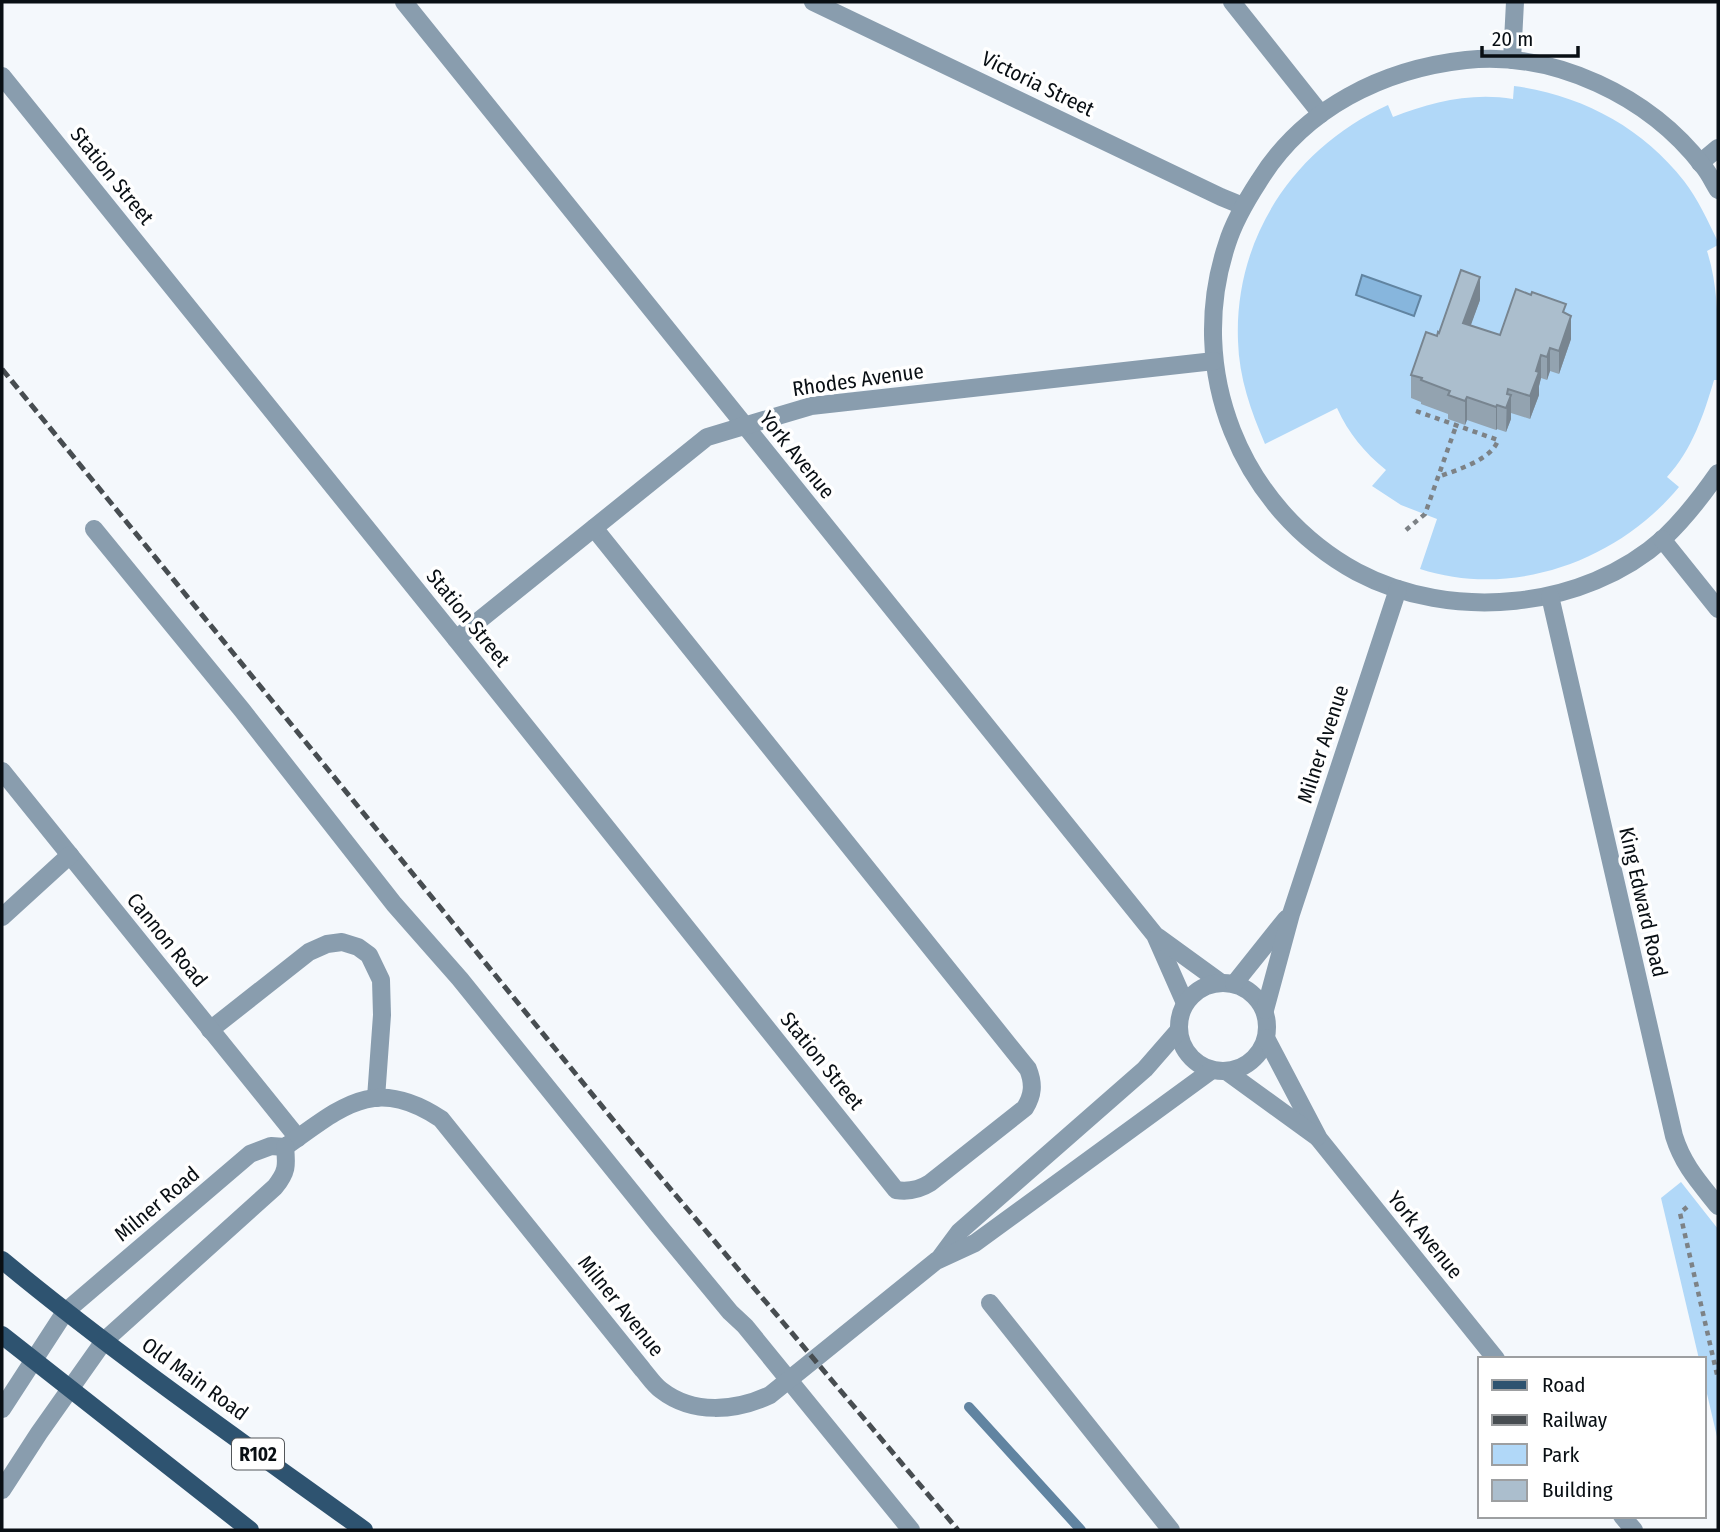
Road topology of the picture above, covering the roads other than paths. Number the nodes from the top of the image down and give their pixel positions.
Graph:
1 (404, 2) edge
2 (813, 2) edge
3 (1232, 2) edge
4 (1515, 2) edge
5 (1512, 60) junction
6 (2, 76) edge
7 (1321, 114) junction
8 (1718, 148) edge
9 (1700, 163) junction
10 (1718, 190) edge
11 (1243, 206) junction
12 (1214, 360) junction
13 (744, 425) junction
14 (1718, 473) edge
15 (593, 528) junction
16 (94, 529) dead end
17 (1662, 540) junction
18 (1398, 589) junction
19 (1549, 596) junction
20 (1718, 610) edge
21 (456, 639) junction
22 (2, 771) edge
23 (70, 856) junction
24 (1291, 914) junction
25 (2, 917) edge
26 (1155, 935) junction
27 (1227, 983) junction
28 (1185, 1003) junction
29 (1265, 1010) junction
30 (210, 1030) junction
31 (1178, 1030) junction
32 (1266, 1038) junction
33 (1219, 1071) junction
34 (376, 1098) junction
35 (1320, 1139) junction
36 (291, 1143) junction
37 (1718, 1206) edge
38 (2, 1260) edge
39 (936, 1262) junction
40 (990, 1303) dead end
41 (65, 1312) junction
42 (2, 1335) edge
43 (104, 1341) junction
44 (1494, 1357) edge
45 (33, 1360) junction
46 (71, 1390) junction
47 (2, 1409) edge
48 (2, 1490) edge
49 (250, 1530) edge
50 (365, 1530) edge
51 (911, 1530) edge
52 (1171, 1530) edge

1 - 13 street, York Avenue
2 - 11 street, Victoria Street
3 - 7 street
4 - 5 street
5 - 7 street
5 - 9 street
6 - 21 street, Station Street
7 - 11 street
8 - 9 street
9 - 10 street
11 - 12 street
12 - 13 street, Rhodes Avenue
12 - 18 street
13 - 15 street, Rhodes Avenue
13 - 26 street, York Avenue
14 - 17 street
15 - 21 street, Rhodes Avenue
15 - 21 street, Station Street
16 - 51 street
17 - 19 street
17 - 20 street
18 - 19 street
18 - 24 street, Milner Avenue
19 - 37 street, King Edward Road
22 - 23 street, Cannon Road
23 - 25 street
23 - 30 street, Cannon Road
24 - 27 street, Milner Avenue
24 - 29 street, Milner Avenue
26 - 27 street, York Avenue
26 - 28 street, York Avenue
27 - 28 street
27 - 29 street
28 - 31 street
29 - 32 street
30 - 34 street
30 - 36 street, Cannon Road
31 - 33 street
31 - 39 street, Milner Avenue
32 - 33 street
32 - 35 street, York Avenue
33 - 35 street, York Avenue
33 - 39 street, Milner Avenue
34 - 36 street, Milner Avenue
34 - 39 street, Milner Avenue
35 - 44 street, York Avenue
36 - 41 street, Milner Road
36 - 43 street
38 - 41 main road, Old Main Road / R102
40 - 52 street
41 - 43 main road, Old Main Road / R102
41 - 45 street, Milner Road
42 - 45 main road
43 - 46 street
43 - 50 main road, Old Main Road / R102
45 - 46 main road
45 - 47 street, Milner Road
46 - 48 street
46 - 49 main road

